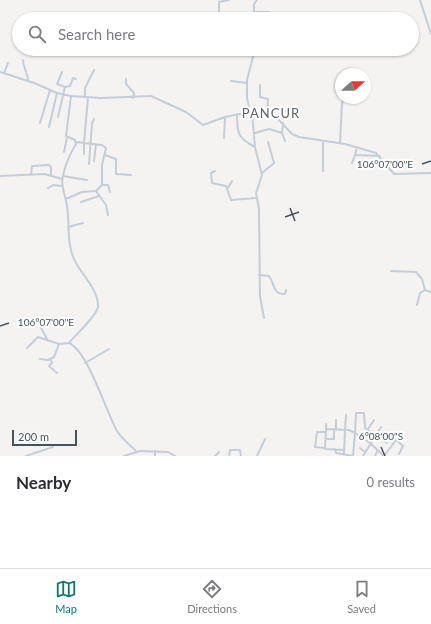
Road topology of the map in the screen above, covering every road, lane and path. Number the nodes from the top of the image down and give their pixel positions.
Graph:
1 (229, 0) edge
2 (257, 0) edge
3 (420, 0) edge
4 (220, 12) edge
5 (254, 12) edge
6 (431, 34) edge
7 (253, 56) edge
8 (23, 60) dead end
9 (8, 63) dead end
10 (94, 70) dead end
11 (0, 72) edge
12 (62, 72) dead end
13 (4, 73) junction
14 (126, 78) dead end
15 (76, 79) dead end
16 (28, 81) junction
17 (231, 81) dead end
18 (247, 83) junction
19 (260, 85) dead end
20 (65, 87) junction
21 (50, 90) junction
22 (57, 93) junction
23 (64, 95) junction
24 (71, 96) junction
25 (86, 97) junction
26 (133, 98) junction
27 (342, 104) edge
28 (251, 112) junction
29 (267, 114) junction
30 (237, 115) junction
31 (58, 117) dead end
32 (225, 118) junction
33 (94, 119) dead end
34 (40, 123) dead end
35 (283, 123) junction
36 (49, 127) dead end
37 (255, 133) junction
38 (282, 133) junction
39 (67, 137) junction
40 (224, 138) dead end
41 (285, 141) dead end
42 (268, 142) dead end
43 (323, 142) junction
44 (84, 143) junction
45 (340, 143) junction
46 (76, 144) junction
47 (91, 144) junction
48 (96, 144) junction
49 (255, 147) junction
50 (357, 147) junction
51 (64, 152) dead end
52 (84, 154) dead end
53 (105, 155) junction
54 (355, 155) junction
55 (380, 156) junction
56 (94, 161) dead end
57 (352, 163) dead end
58 (89, 164) dead end
59 (215, 171) dead end
60 (323, 171) dead end
61 (262, 173) junction
62 (431, 173) edge
63 (31, 175) junction
64 (131, 175) dead end
65 (0, 176) edge
66 (51, 176) junction
67 (63, 176) junction
68 (62, 179) junction
69 (86, 180) dead end
70 (232, 181) dead end
71 (102, 185) junction
72 (62, 186) junction
73 (48, 188) dead end
74 (227, 189) junction
75 (96, 191) junction
76 (110, 192) dead end
77 (99, 196) junction
78 (256, 198) junction
79 (66, 199) junction
80 (81, 202) dead end
81 (108, 215) dead end
82 (83, 223) dead end
83 (68, 227) junction
84 (391, 271) dead end
85 (259, 274) junction
86 (286, 290) dead end
87 (425, 290) junction
88 (431, 292) edge
89 (417, 305) dead end
90 (264, 318) dead end
91 (38, 322) dead end
92 (47, 339) junction
93 (69, 343) junction
94 (59, 344) junction
95 (27, 348) dead end
96 (109, 349) dead end
97 (40, 358) dead end
98 (50, 359) junction
99 (85, 363) junction
100 (57, 373) dead end
101 (346, 415) dead end
102 (336, 420) dead end
103 (374, 420) dead end
104 (326, 424) dead end
105 (381, 428) dead end
106 (367, 429) junction
107 (326, 430) junction
108 (335, 430) junction
109 (345, 430) junction
110 (355, 433) junction
111 (388, 433) dead end
112 (376, 435) junction
113 (265, 439) dead end
114 (326, 439) junction
115 (383, 440) junction
116 (370, 443) junction
117 (387, 443) dead end
118 (53, 447) dead end
119 (325, 448) junction
120 (360, 448) dead end
121 (335, 449) junction
122 (344, 450) junction
123 (378, 450) junction
124 (135, 452) junction
125 (155, 452) junction
126 (219, 452) dead end
127 (365, 452) junction
128 (344, 454) junction
129 (399, 454) dead end
130 (26, 456) edge
131 (124, 456) edge
132 (134, 456) edge
133 (154, 456) edge
134 (175, 456) edge
135 (215, 456) edge
136 (229, 456) edge
137 (241, 456) edge
138 (257, 456) edge
139 (353, 456) edge
140 (363, 456) edge
141 (375, 456) edge
142 (384, 456) edge

1 - 4 street
2 - 5 street
3 - 6 street
7 - 18 street
8 - 16 street
9 - 13 street
10 - 25 street
11 - 13 street
12 - 20 street
13 - 16 street
14 - 26 street
15 - 20 street
16 - 21 street
17 - 18 street
18 - 28 street
19 - 29 street
20 - 23 street
21 - 22 street
21 - 34 street
22 - 23 street
22 - 36 street
23 - 24 street
23 - 31 street
24 - 25 street
24 - 39 street
25 - 26 street
25 - 44 street
26 - 32 street
27 - 45 street
28 - 29 street
28 - 30 street
28 - 37 street
29 - 35 street
30 - 32 street
30 - 49 street
32 - 40 street
33 - 47 street
35 - 38 street
35 - 43 street
37 - 38 street
37 - 49 street
38 - 41 street
39 - 46 street
39 - 51 street
42 - 61 street
43 - 45 street
43 - 60 street
44 - 46 street
44 - 47 street
44 - 52 street
45 - 50 street
46 - 67 street
47 - 48 street
47 - 58 street
48 - 53 street
48 - 56 street
49 - 61 street
50 - 54 street
50 - 55 street
53 - 64 street
53 - 71 street
54 - 55 street
54 - 57 street
55 - 62 street
59 - 74 street
61 - 78 street
63 - 65 street
63 - 66 street
63 - 66 street
66 - 68 street
67 - 68 street
67 - 69 street
68 - 72 street
70 - 74 street
71 - 75 street
71 - 76 street
72 - 73 street
72 - 79 street
74 - 78 street
75 - 77 street
75 - 79 street
77 - 80 street
77 - 81 street
78 - 85 street
79 - 83 street
82 - 83 street
83 - 93 street
84 - 87 street
85 - 86 street
85 - 90 street
87 - 88 street
87 - 89 street
91 - 92 street
92 - 94 street
92 - 95 street
93 - 94 street
93 - 99 street
94 - 98 street
96 - 99 street
97 - 98 street
98 - 100 street
99 - 124 street
101 - 109 street
102 - 108 street
103 - 106 street
104 - 107 street
105 - 112 street
106 - 110 street
106 - 112 street
107 - 108 street
107 - 114 street
107 - 119 street
108 - 109 street
108 - 114 street
109 - 110 street
109 - 122 street
110 - 116 street
110 - 139 street
111 - 115 street
112 - 115 street
112 - 116 street
113 - 138 street
114 - 119 street
115 - 117 street
116 - 123 street
116 - 127 street
118 - 130 street
119 - 121 street
120 - 127 street
121 - 122 street
121 - 128 street
122 - 128 street
123 - 141 street
123 - 142 street
124 - 125 street
124 - 131 street
124 - 132 street
125 - 133 street
125 - 134 street
126 - 135 street
127 - 140 street
128 - 139 street
129 - 142 street
136 - 137 street

